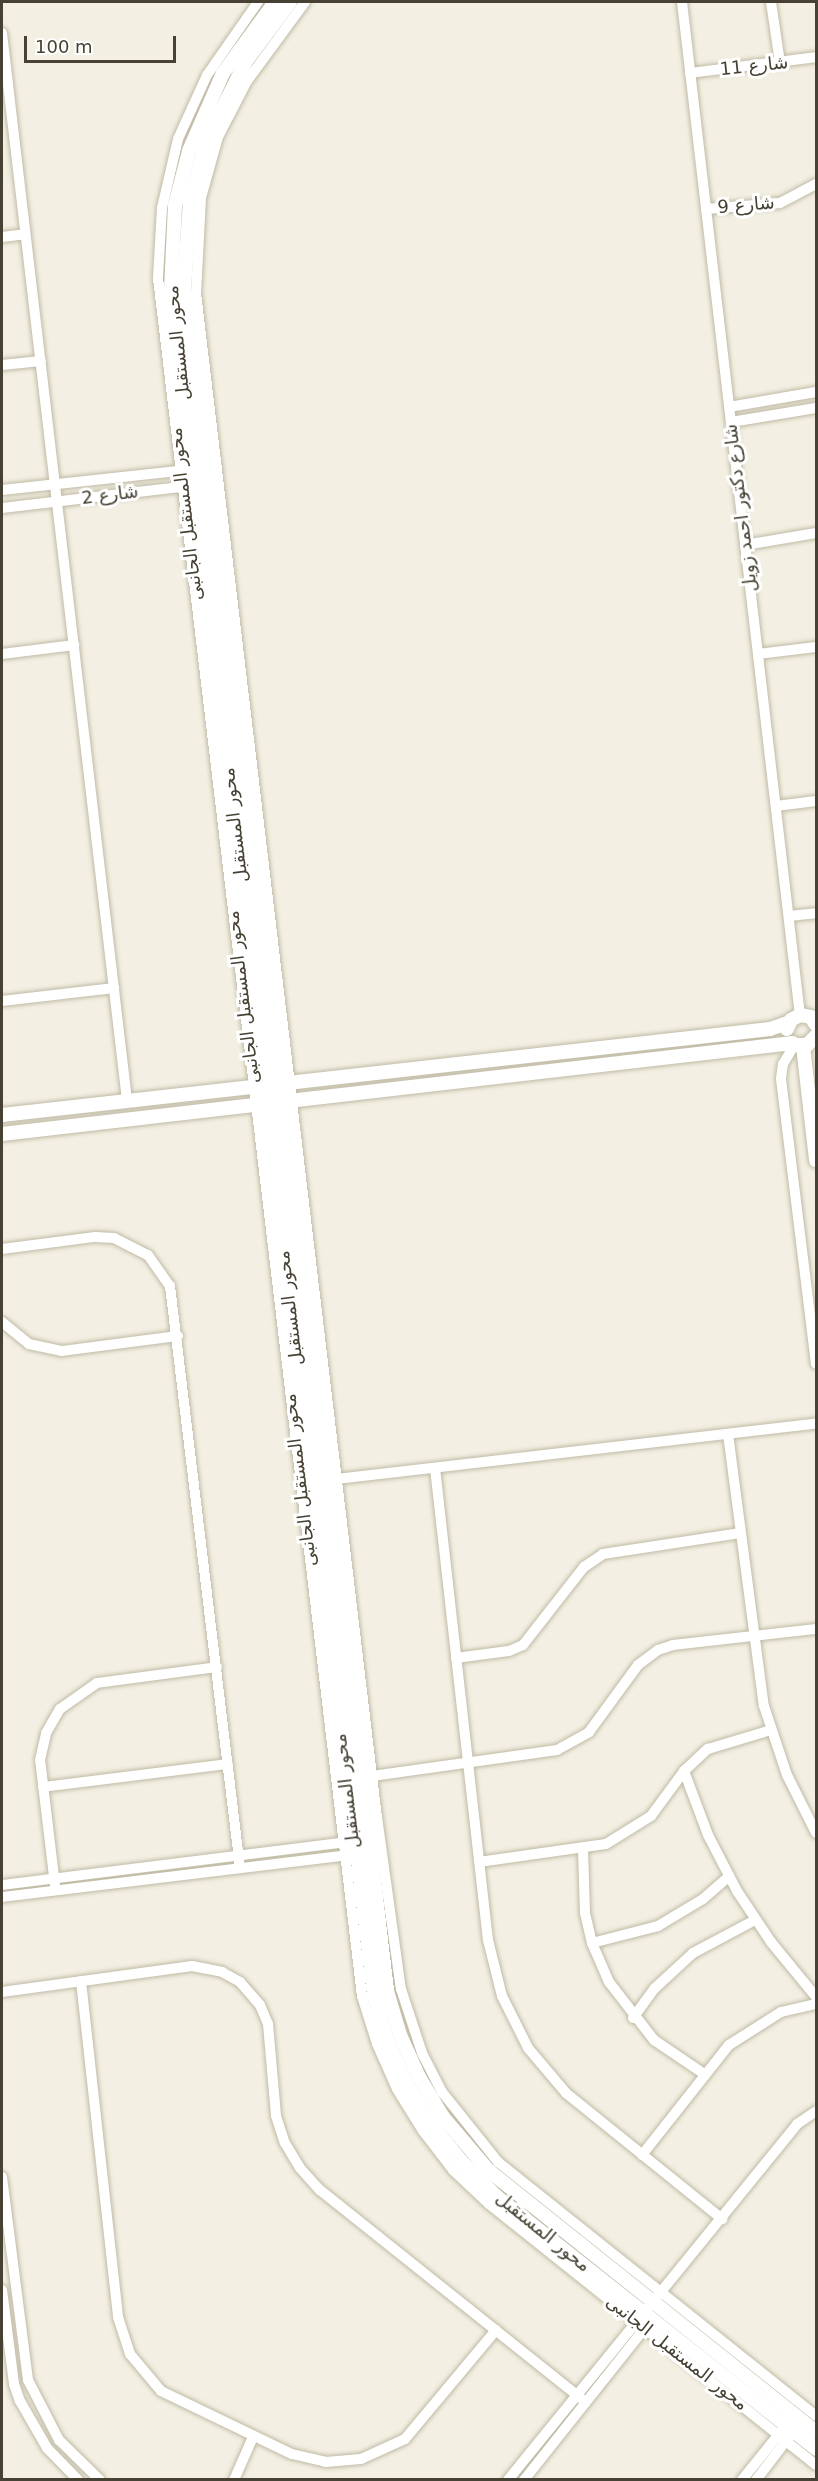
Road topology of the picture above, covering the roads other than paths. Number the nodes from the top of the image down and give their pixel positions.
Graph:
1 (258, 2) edge
2 (275, 2) edge
3 (290, 2) edge
4 (305, 2) edge
5 (682, 2) edge
6 (771, 2) edge
7 (2, 33) edge
8 (816, 57) edge
9 (780, 63) junction
10 (690, 73) junction
11 (6, 111) edge
12 (816, 184) edge
13 (706, 209) junction
14 (25, 234) junction
15 (2, 237) edge
16 (40, 360) junction
17 (2, 365) edge
18 (816, 392) edge
19 (729, 407) junction
20 (816, 408) edge
21 (731, 422) junction
22 (212, 467) junction
23 (187, 470) junction
24 (214, 483) junction
25 (55, 484) junction
26 (188, 486) junction
27 (2, 490) edge
28 (57, 502) junction
29 (2, 508) edge
30 (816, 533) edge
31 (746, 545) junction
32 (74, 645) junction
33 (816, 647) edge
34 (2, 654) edge
35 (758, 654) junction
36 (816, 801) edge
37 (776, 806) junction
38 (816, 913) edge
39 (789, 916) junction
40 (114, 988) junction
41 (2, 1001) edge
42 (795, 1018) junction
43 (816, 1031) edge
44 (664, 1041) junction
45 (797, 1044) junction
46 (666, 1056) junction
47 (285, 1083) junction
48 (259, 1085) junction
49 (126, 1101) junction
50 (274, 1102) junction
51 (814, 1113) edge
52 (2, 1115) edge
53 (2, 1134) edge
54 (816, 1160) edge
55 (2, 1249) edge
56 (2, 1322) edge
57 (178, 1336) junction
58 (816, 1364) edge
59 (816, 1424) edge
60 (728, 1434) junction
61 (435, 1468) junction
62 (337, 1479) junction
63 (740, 1533) junction
64 (816, 1629) edge
65 (753, 1636) junction
66 (456, 1658) junction
67 (217, 1667) junction
68 (771, 1730) junction
69 (468, 1762) junction
70 (228, 1764) junction
71 (684, 1771) junction
72 (372, 1776) junction
73 (43, 1787) junction
74 (371, 1818) junction
75 (816, 1833) edge
76 (355, 1848) junction
77 (583, 1850) junction
78 (239, 1856) junction
79 (479, 1862) junction
80 (240, 1868) junction
81 (729, 1876) junction
82 (54, 1878) junction
83 (2, 1885) edge
84 (55, 1891) junction
85 (2, 1898) edge
86 (755, 1920) junction
87 (592, 1943) junction
88 (81, 1981) junction
89 (2, 1992) edge
90 (816, 1997) edge
91 (816, 2004) edge
92 (633, 2018) junction
93 (704, 2074) junction
94 (816, 2111) edge
95 (642, 2155) junction
96 (2, 2177) edge
97 (722, 2219) junction
98 (2, 2290) edge
99 (649, 2312) junction
100 (496, 2330) junction
101 (765, 2384) junction
102 (576, 2394) junction
103 (586, 2402) junction
104 (816, 2416) edge
105 (790, 2428) junction
106 (816, 2432) edge
107 (253, 2437) junction
108 (816, 2450) edge
109 (816, 2465) edge
110 (78, 2480) edge
111 (100, 2480) edge
112 (234, 2480) edge
113 (508, 2480) edge
114 (524, 2480) edge
115 (742, 2480) edge
116 (756, 2480) edge

1 - 23 street, محور المستقبل الجانبى
2 - 23 street, محور المستقبل
3 - 22 street, محور المستقبل
4 - 22 street, محور المستقبل الجانبى
5 - 10 street, شارع دكتور احمد زويل
6 - 9 street
7 - 11 street
8 - 9 street, شارع 11
9 - 10 street, شارع 11
10 - 13 street, شارع دكتور احمد زويل
11 - 14 street
12 - 13 street, شارع 9
13 - 19 street, شارع دكتور احمد زويل
14 - 15 street
14 - 16 street
16 - 17 street
16 - 25 street
18 - 19 street
19 - 21 street, شارع دكتور احمد زويل
20 - 21 street
21 - 31 street, شارع دكتور احمد زويل
22 - 23 street, شارع 2
22 - 24 street, محور المستقبل
23 - 25 street, شارع 2
23 - 26 street, محور المستقبل
24 - 26 street, شارع 2
24 - 47 street, محور المستقبل
25 - 27 street, شارع 2
25 - 28 street
26 - 28 street, شارع 2
26 - 48 street, محور المستقبل
28 - 29 street, شارع 2
28 - 32 street
30 - 31 street
31 - 35 street, شارع دكتور احمد زويل
32 - 34 street
32 - 40 street
33 - 35 street
35 - 37 street, شارع دكتور احمد زويل
36 - 37 street
37 - 39 street, شارع دكتور احمد زويل
38 - 39 street
39 - 42 street, شارع دكتور احمد زويل
40 - 41 street
40 - 49 street
42 - 43 street
42 - 44 street
42 - 45 street
43 - 45 street
44 - 46 street
44 - 47 street
45 - 46 street
45 - 51 street
45 - 58 street
46 - 50 street
47 - 48 street
47 - 50 street, محور المستقبل
48 - 49 street
48 - 50 street, محور المستقبل
49 - 52 street
50 - 53 street
50 - 62 street, محور المستقبل الجانبى
50 - 74 street, محور المستقبل
50 - 76 street, محور المستقبل
51 - 54 street
55 - 57 street
56 - 57 street
57 - 67 street
59 - 60 street
60 - 61 street
60 - 63 street
61 - 62 street
61 - 66 street
62 - 72 street, محور المستقبل الجانبى
63 - 65 street
63 - 66 street
64 - 65 street
65 - 68 street
65 - 69 street
66 - 69 street
67 - 70 street
67 - 73 street
68 - 71 street
68 - 75 street
69 - 72 street
69 - 79 street
70 - 73 street
70 - 78 street
71 - 77 street
71 - 81 street
72 - 74 street, محور المستقبل الجانبى
73 - 82 street
74 - 76 street, محور المستقبل
74 - 99 street, محور المستقبل الجانبى
76 - 78 street
76 - 80 street
76 - 99 street, محور المستقبل
76 - 99 street, محور المستقبل الجانبى
77 - 79 street
77 - 87 street
78 - 80 street
78 - 82 street
79 - 95 street
80 - 84 street
81 - 86 street
81 - 87 street
82 - 83 street
82 - 84 street
84 - 85 street
86 - 90 street
86 - 92 street
87 - 92 street
88 - 89 street
88 - 100 street
88 - 107 street
91 - 93 street
92 - 93 street
93 - 95 street
94 - 97 street
95 - 97 street
96 - 111 street
97 - 99 street
98 - 110 street
99 - 101 street, محور المستقبل
99 - 102 street
99 - 103 street
99 - 105 street, محور المستقبل
100 - 102 street
100 - 107 street
101 - 104 street, محور المستقبل الجانبى
101 - 105 street, محور المستقبل
102 - 103 street
102 - 113 street
103 - 114 street
105 - 106 street, محور المستقبل
105 - 108 street, محور المستقبل
105 - 109 street
105 - 115 street
105 - 116 street
107 - 112 street

